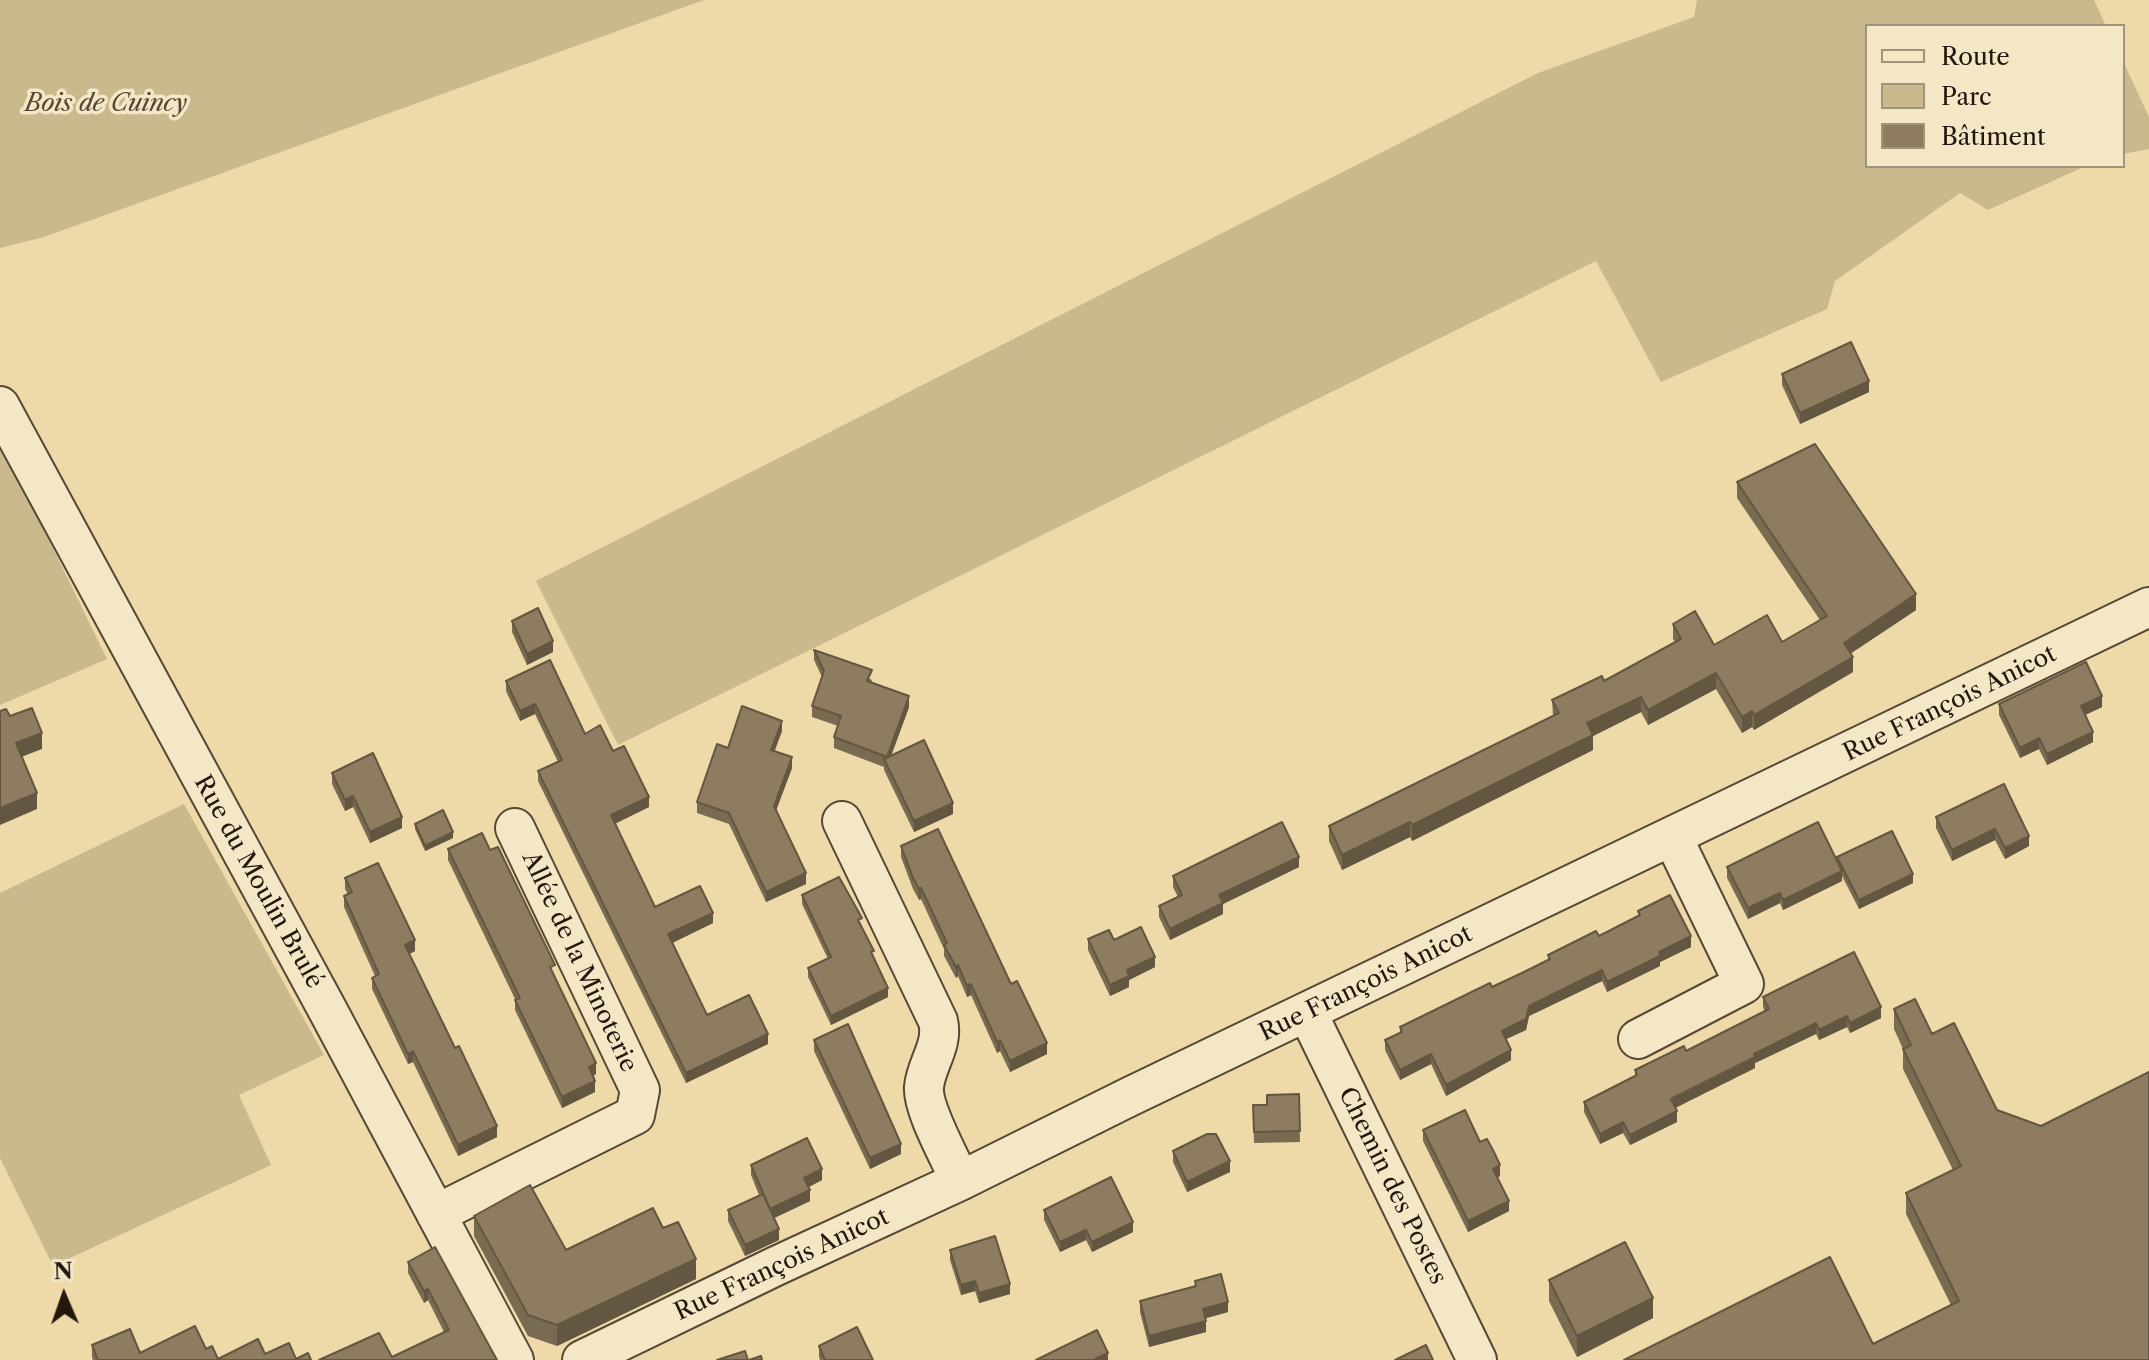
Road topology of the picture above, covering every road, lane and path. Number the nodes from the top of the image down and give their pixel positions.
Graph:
1 (0, 406) edge
2 (2149, 607) edge
3 (842, 821) dead end
4 (515, 828) dead end
5 (1673, 838) junction
6 (1307, 1012) junction
7 (1638, 1039) dead end
8 (960, 1181) junction
9 (436, 1214) junction
10 (514, 1360) edge
11 (582, 1360) edge
12 (1477, 1360) edge

1 - 9 street, Rue du Moulin Brulé
2 - 5 street, Rue François Anicot
3 - 8 street
4 - 9 street, Allée de la Minoterie
5 - 6 street, Rue François Anicot
5 - 7 street
6 - 8 street, Rue François Anicot
6 - 12 street, Chemin des Postes
8 - 11 street, Rue François Anicot
9 - 10 street, Rue du Moulin Brulé

